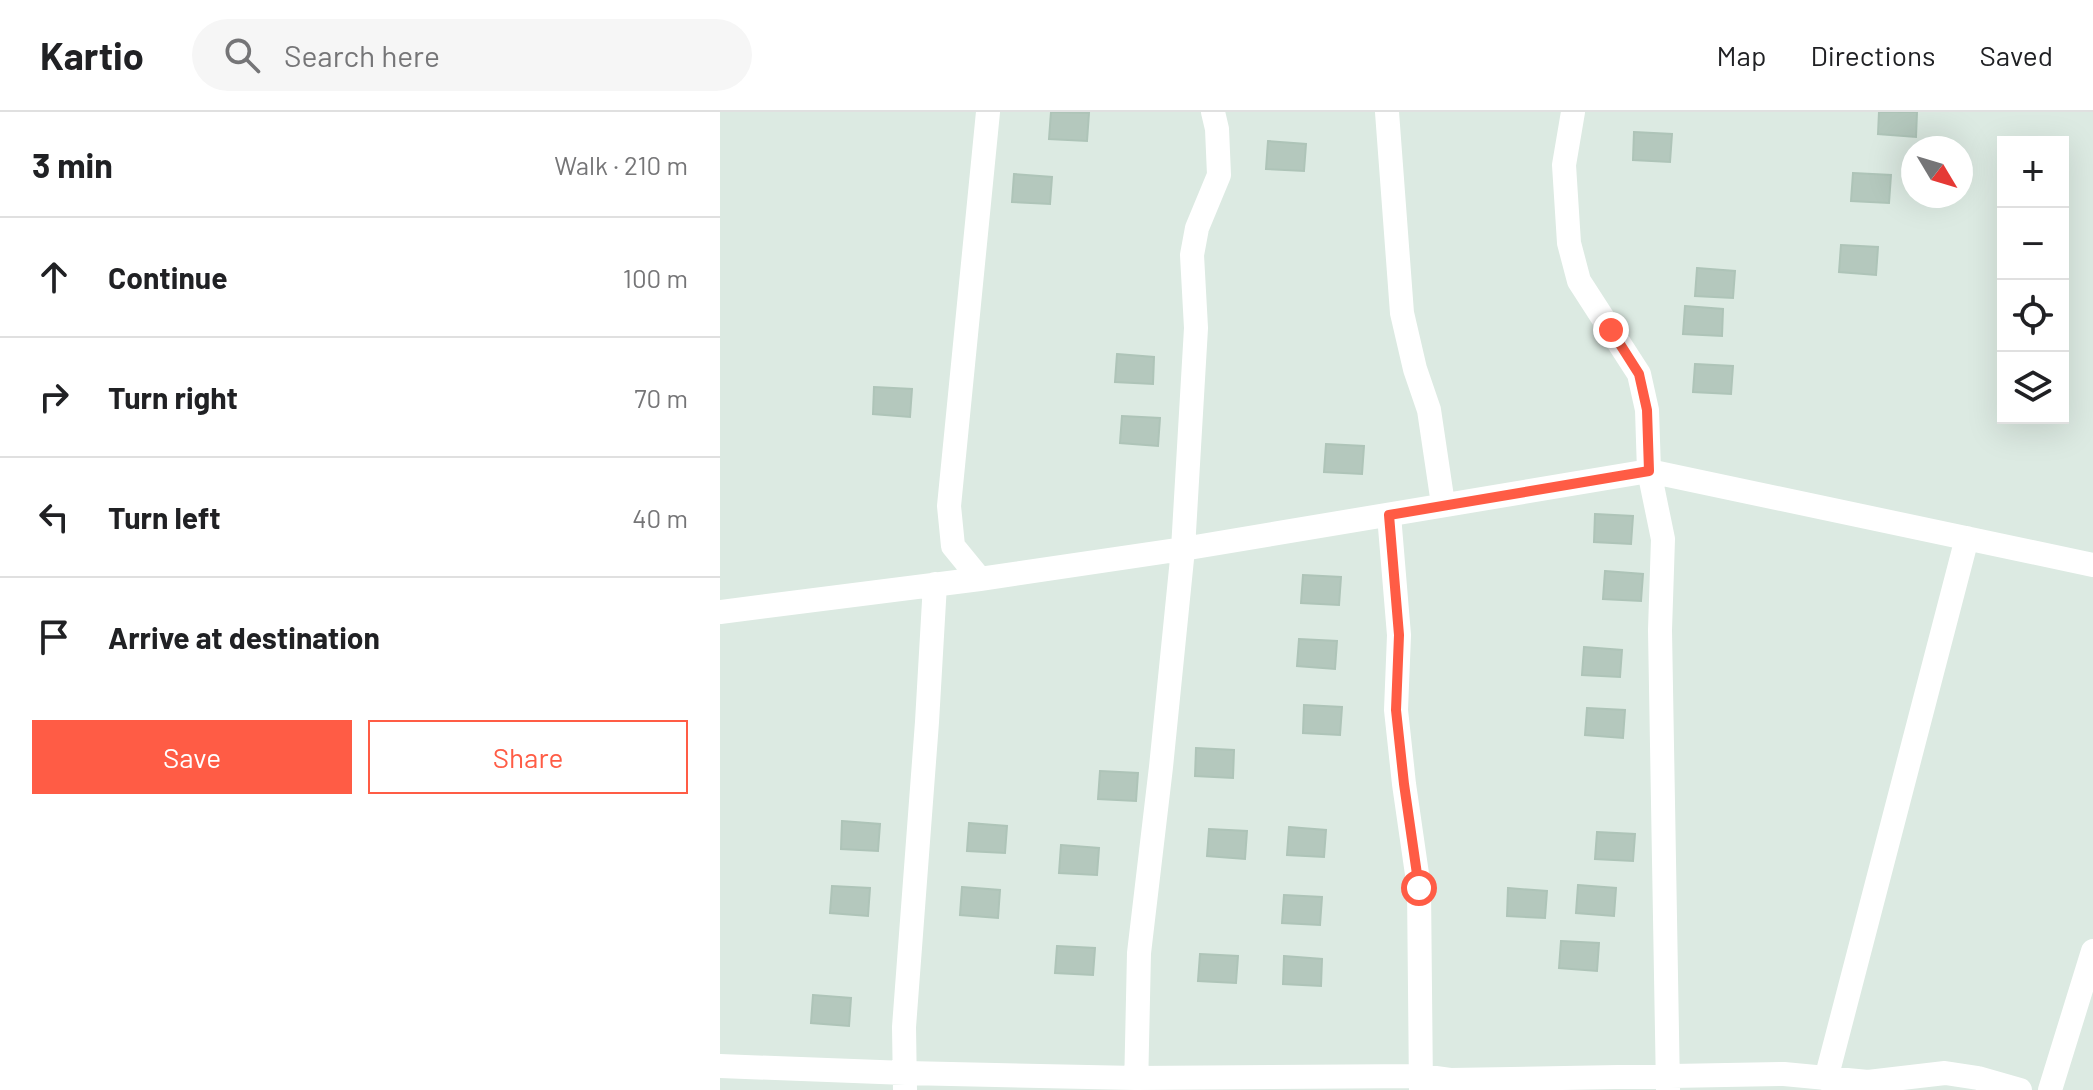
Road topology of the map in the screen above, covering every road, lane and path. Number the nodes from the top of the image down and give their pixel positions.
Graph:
1 (988, 112) edge
2 (1213, 112) edge
3 (1387, 112) edge
4 (1573, 112) edge
5 (1649, 471) junction
6 (1443, 504) junction
7 (1389, 515) junction
8 (1967, 538) junction
9 (1183, 549) junction
10 (2093, 565) edge
11 (980, 579) junction
12 (935, 584) junction
13 (720, 612) edge
14 (720, 619) edge
15 (2093, 951) edge
16 (720, 1066) edge
17 (1826, 1079) junction
18 (906, 1082) edge
19 (1365, 1083) edge
20 (1421, 1083) edge
21 (1668, 1083) edge
22 (1136, 1084) edge
23 (2020, 1090) edge
24 (2050, 1090) edge

1 - 11 street
2 - 9 street
3 - 6 street
4 - 5 street
5 - 6 street
5 - 8 street
5 - 21 street
6 - 7 street
7 - 9 street
7 - 20 street
8 - 10 street
8 - 17 street
9 - 11 street
9 - 22 street
11 - 12 street
12 - 13 street
12 - 18 street
13 - 14 street
15 - 24 street
16 - 18 street
17 - 21 street
17 - 23 street
18 - 22 street
19 - 20 street
19 - 22 street
20 - 21 street

